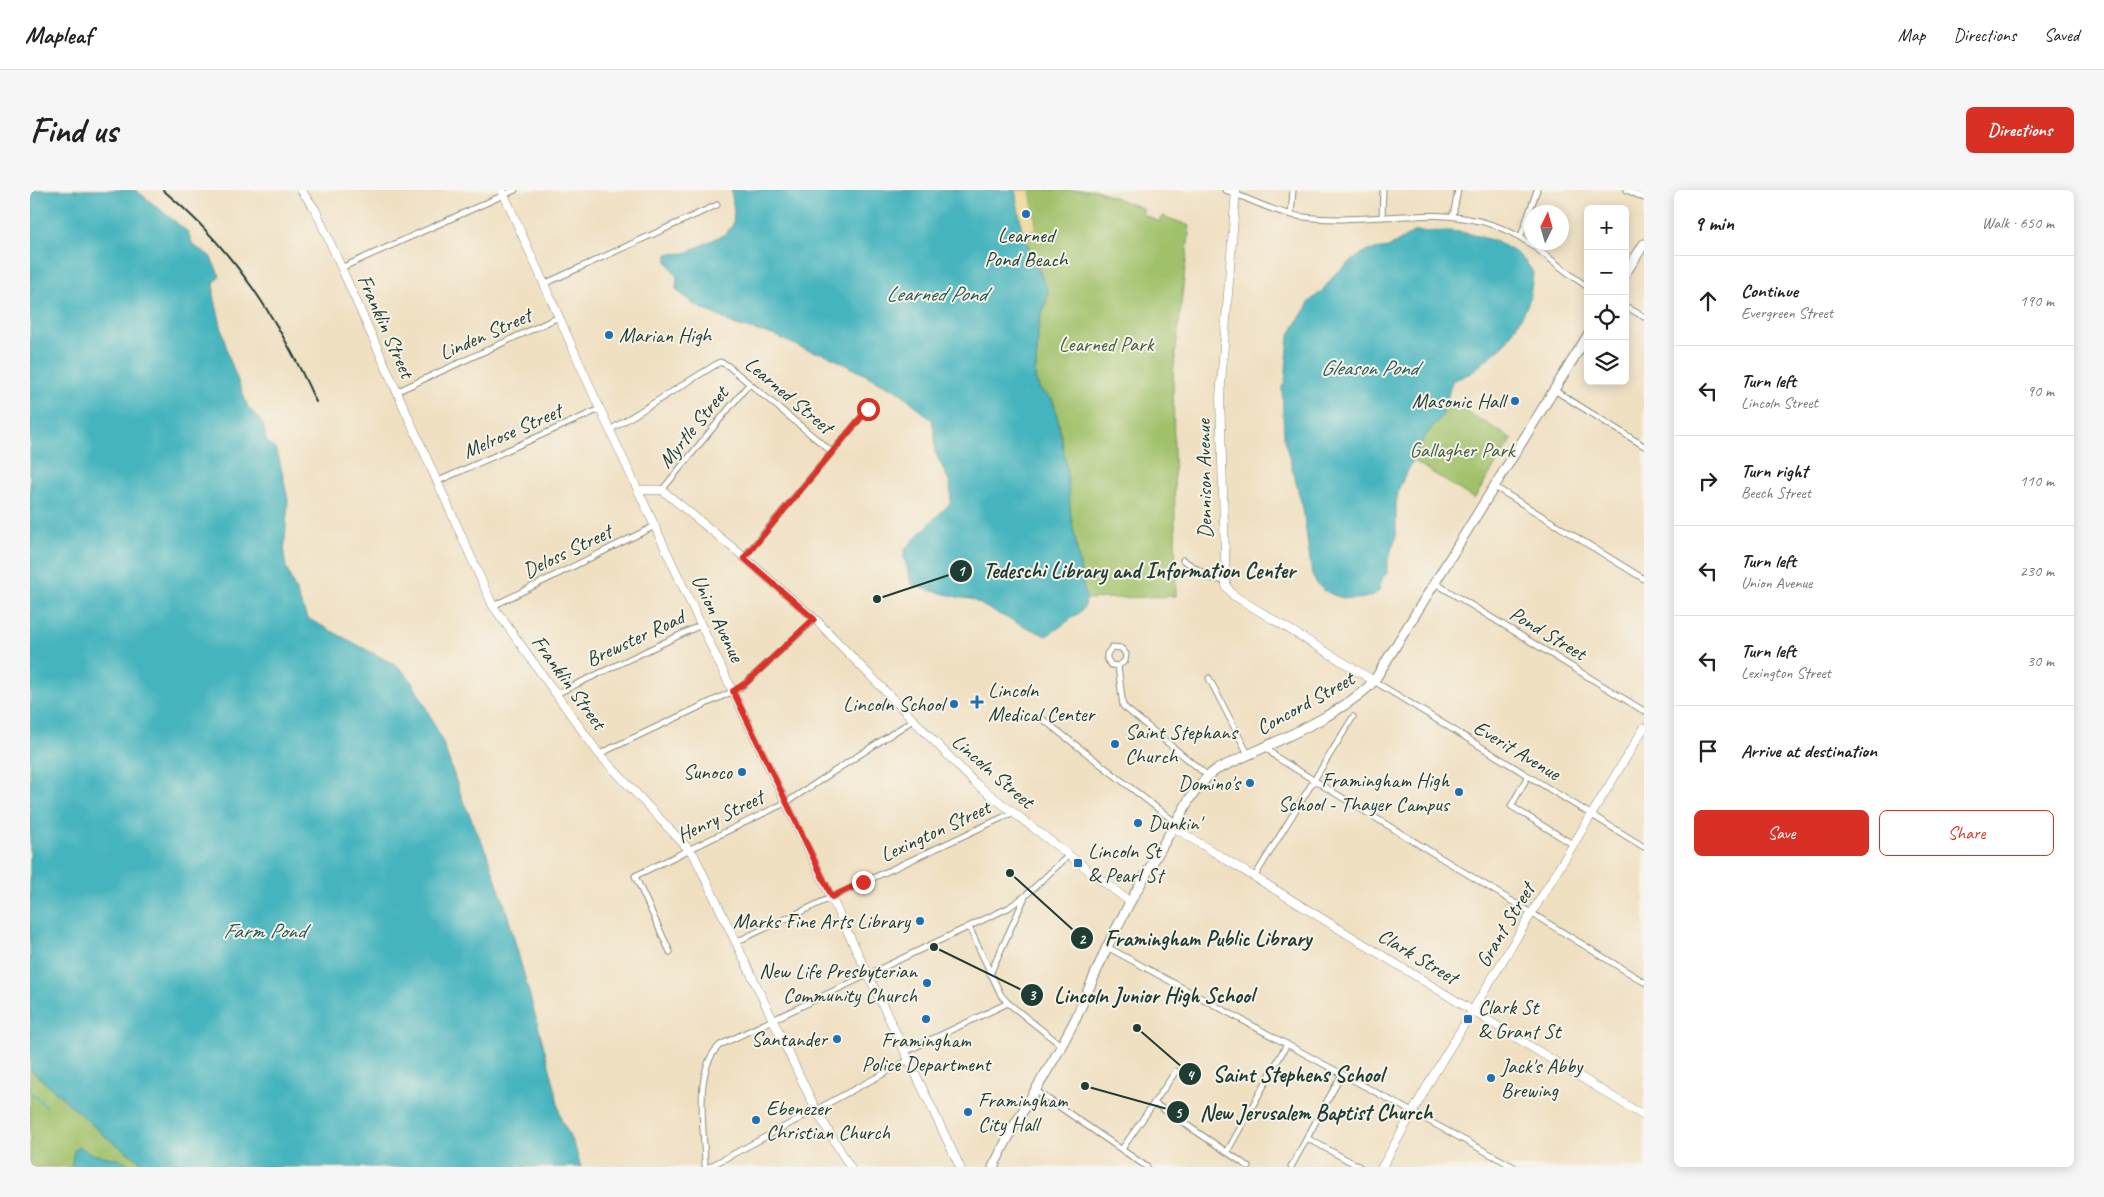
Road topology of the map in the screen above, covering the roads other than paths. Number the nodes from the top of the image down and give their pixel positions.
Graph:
1 (301, 190) edge
2 (515, 190) edge
3 (1225, 190) edge
4 (1293, 190) edge
5 (1383, 190) edge
6 (1458, 190) edge
7 (1537, 190) edge
8 (1627, 190) edge
9 (503, 192) edge
10 (1236, 192) edge
11 (1644, 198) edge
12 (717, 205) dead end
13 (1291, 215) junction
14 (1453, 216) junction
15 (1382, 217) junction
16 (1521, 236) junction
17 (1644, 244) edge
18 (341, 268) junction
19 (1629, 268) edge
20 (544, 284) junction
21 (1584, 284) edge
22 (1629, 309) edge
23 (559, 318) junction
24 (1644, 318) edge
25 (1585, 340) edge
26 (749, 384) junction
27 (1554, 390) junction
28 (396, 392) junction
29 (600, 409) junction
30 (868, 409) dead end
31 (610, 430) junction
32 (1644, 446) edge
33 (832, 452) junction
34 (436, 482) junction
35 (1495, 487) junction
36 (638, 490) junction
37 (662, 490) junction
38 (655, 526) junction
39 (744, 558) junction
40 (1182, 560) dead end
41 (1644, 578) edge
42 (1225, 582) junction
43 (1435, 583) junction
44 (493, 606) junction
45 (814, 619) junction
46 (701, 625) junction
47 (1118, 666) dead end
48 (1209, 678) dead end
49 (1374, 681) junction
50 (733, 691) junction
51 (556, 694) junction
52 (1644, 711) edge
53 (1353, 717) dead end
54 (1040, 718) dead end
55 (913, 720) junction
56 (1644, 728) edge
57 (1265, 746) junction
58 (599, 754) junction
59 (1248, 754) junction
60 (1208, 776) junction
61 (1528, 776) junction
62 (1313, 780) junction
63 (787, 802) junction
64 (1012, 813) junction
65 (1592, 815) junction
66 (1174, 824) junction
67 (1574, 845) junction
68 (1644, 847) edge
69 (689, 849) junction
70 (1068, 856) junction
71 (1255, 876) junction
72 (1025, 896) junction
73 (832, 897) junction
74 (1130, 902) junction
75 (1532, 914) junction
76 (969, 927) junction
77 (736, 942) junction
78 (1107, 947) junction
79 (670, 952) dead end
80 (990, 974) junction
81 (868, 975) junction
82 (1644, 982) edge
83 (1008, 1003) junction
84 (1473, 1010) junction
85 (773, 1020) junction
86 (1288, 1044) junction
87 (1062, 1046) junction
88 (905, 1052) junction
89 (909, 1060) junction
90 (1176, 1071) dead end
91 (1342, 1074) junction
92 (1035, 1090) junction
93 (1154, 1104) junction
94 (816, 1110) junction
95 (1414, 1113) junction
96 (1644, 1116) edge
97 (1307, 1138) junction
98 (1122, 1149) junction
99 (1227, 1152) junction
100 (706, 1167) edge
101 (709, 1167) edge
102 (850, 1167) edge
103 (960, 1167) edge
104 (993, 1167) edge
105 (1147, 1167) edge
106 (1249, 1167) edge
107 (1291, 1167) edge
108 (1360, 1167) edge
109 (1382, 1167) edge
110 (1514, 1167) edge

1 - 18 street, Franklin Street
2 - 9 street
3 - 10 street
4 - 13 street
5 - 15 street
6 - 14 street
7 - 16 street
8 - 11 street
9 - 18 street
9 - 20 street, Union Avenue
10 - 13 street
10 - 42 street, Dennison Avenue
12 - 20 street
13 - 15 street
14 - 15 street
14 - 16 street
16 - 21 street
17 - 19 main road
18 - 28 street, Franklin Street
20 - 23 street, Union Avenue
22 - 24 street
23 - 28 street, Linden Street
23 - 29 street, Union Avenue
25 - 27 main road, Concord Street
26 - 31 street, Learned Street
26 - 33 street, Learned Street
26 - 37 street, Myrtle Street
27 - 32 street
27 - 35 main road, Concord Street
28 - 34 street, Franklin Street
29 - 31 street, Union Avenue
29 - 34 street, Melrose Street
30 - 33 street
31 - 36 street, Union Avenue
33 - 39 street
34 - 44 street, Franklin Street
35 - 41 street
35 - 43 main road, Concord Street
36 - 37 street
36 - 38 street, Union Avenue
37 - 39 street, Lincoln Street
38 - 44 street, Deloss Street
38 - 46 street, Union Avenue
39 - 45 street, Lincoln Street
40 - 42 street
42 - 49 street
43 - 49 main road, Concord Street
43 - 52 street, Pond Street
44 - 51 street, Franklin Street
45 - 50 street
45 - 55 street, Lincoln Street
46 - 50 street, Union Avenue
46 - 51 street, Brewster Road
47 - 60 street
48 - 59 street
49 - 57 main road, Concord Street
49 - 61 street, Everit Avenue
50 - 58 street
50 - 63 street, Union Avenue
51 - 58 street, Franklin Street
53 - 62 street
54 - 66 street
55 - 63 street, Henry Street
55 - 64 street, Lincoln Street
56 - 65 street, Grant Street
57 - 59 main road, Concord Street
57 - 62 street
58 - 69 street, Franklin Street
59 - 60 main road, Concord Street
60 - 66 main road, Concord Street
61 - 65 street, Everit Avenue
61 - 67 street
62 - 71 street
62 - 75 street
63 - 69 street, Henry Street
63 - 73 street, Union Avenue
64 - 70 street, Lincoln Street
64 - 73 street, Lexington Street
65 - 67 street, Grant Street
65 - 68 street, Everit Avenue
66 - 71 street, Clark Street
66 - 74 main road, Concord Street
67 - 75 street, Grant Street
69 - 77 street, Franklin Street
69 - 79 street, Henry Street
70 - 72 street
70 - 74 street, Lincoln Street
71 - 84 street, Clark Street
72 - 76 street
72 - 80 street
73 - 77 street, Lexington Street
73 - 81 street, Union Avenue
74 - 78 main road, Concord Street
75 - 82 street
75 - 84 street, Grant Street
76 - 80 street
76 - 81 street
77 - 85 street, Franklin Street
78 - 86 street
78 - 87 main road, Concord Street
80 - 83 street
81 - 85 street
81 - 88 street, Union Avenue
83 - 87 street
83 - 88 street
84 - 95 street, Grant Street
84 - 96 street, Clark Street
85 - 94 street, Franklin Street
85 - 100 street
86 - 91 street
86 - 99 street
87 - 92 main road, Concord Street
88 - 89 street, Union Avenue
89 - 94 street
89 - 103 street, Union Avenue
90 - 93 street
91 - 95 street
91 - 97 street
92 - 98 street
92 - 104 main road, Concord Street
93 - 98 street
93 - 99 street
94 - 101 street
94 - 102 street, Franklin Street
95 - 109 street, Grant Street
95 - 110 street
97 - 107 street
97 - 108 street
98 - 105 street
99 - 106 street

